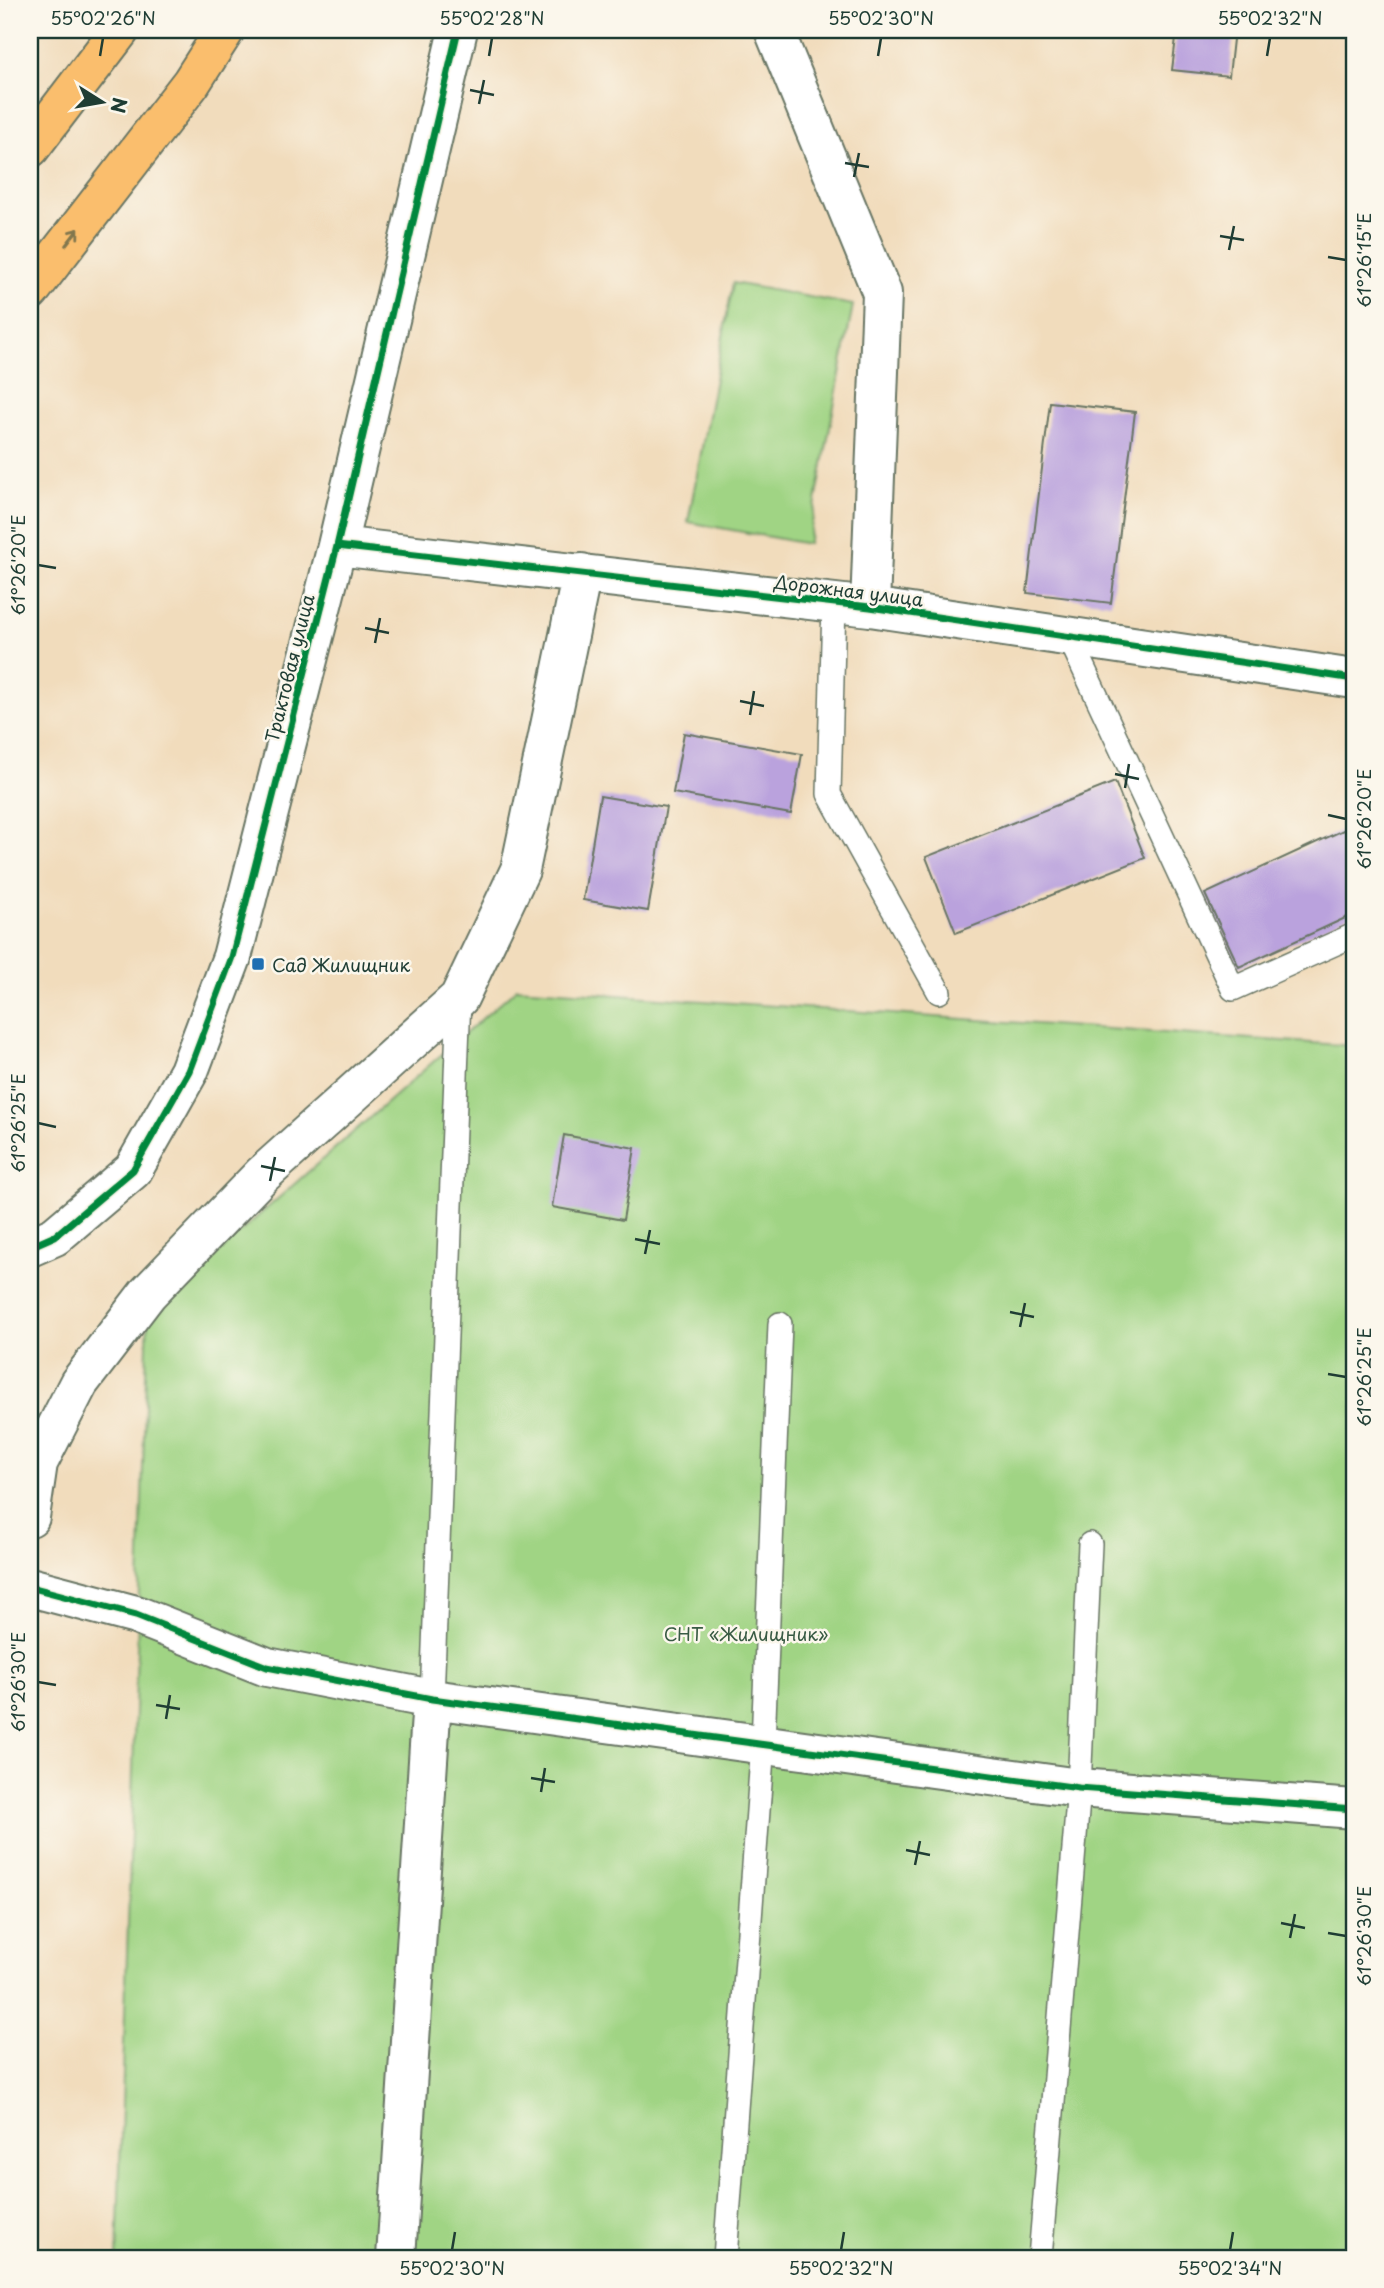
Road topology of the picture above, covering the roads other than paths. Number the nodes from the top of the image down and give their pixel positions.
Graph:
1 (120, 30) edge
2 (225, 30) edge
3 (458, 30) edge
4 (774, 30) edge
5 (30, 148) edge
6 (30, 291) edge
7 (337, 546) junction
8 (582, 573) junction
9 (852, 605) junction
10 (1069, 637) junction
11 (1354, 679) edge
12 (1354, 935) edge
13 (939, 992) dead end
14 (459, 998) junction
15 (30, 1247) edge
16 (780, 1324) dead end
17 (30, 1517) edge
18 (1090, 1544) dead end
19 (30, 1587) edge
20 (432, 1699) junction
21 (763, 1743) junction
22 (1079, 1788) junction
23 (1354, 1810) edge
24 (396, 2258) edge
25 (724, 2258) edge
26 (1040, 2258) edge

1 - 5 main road
6 -> 2 main road
3 - 7 street, Трактовая улица
4 - 9 street
7 - 8 street, Дорожная улица
7 - 15 street, Трактовая улица
8 - 9 street, Дорожная улица
8 - 14 street
9 - 10 street, Дорожная улица
9 - 13 lane
10 - 11 street, Дорожная улица
10 - 12 lane
14 - 17 street
14 - 20 lane
16 - 21 lane
18 - 22 lane
19 - 20 street
20 - 21 street
20 - 24 street
21 - 22 street
21 - 25 lane
22 - 23 street
22 - 26 lane

